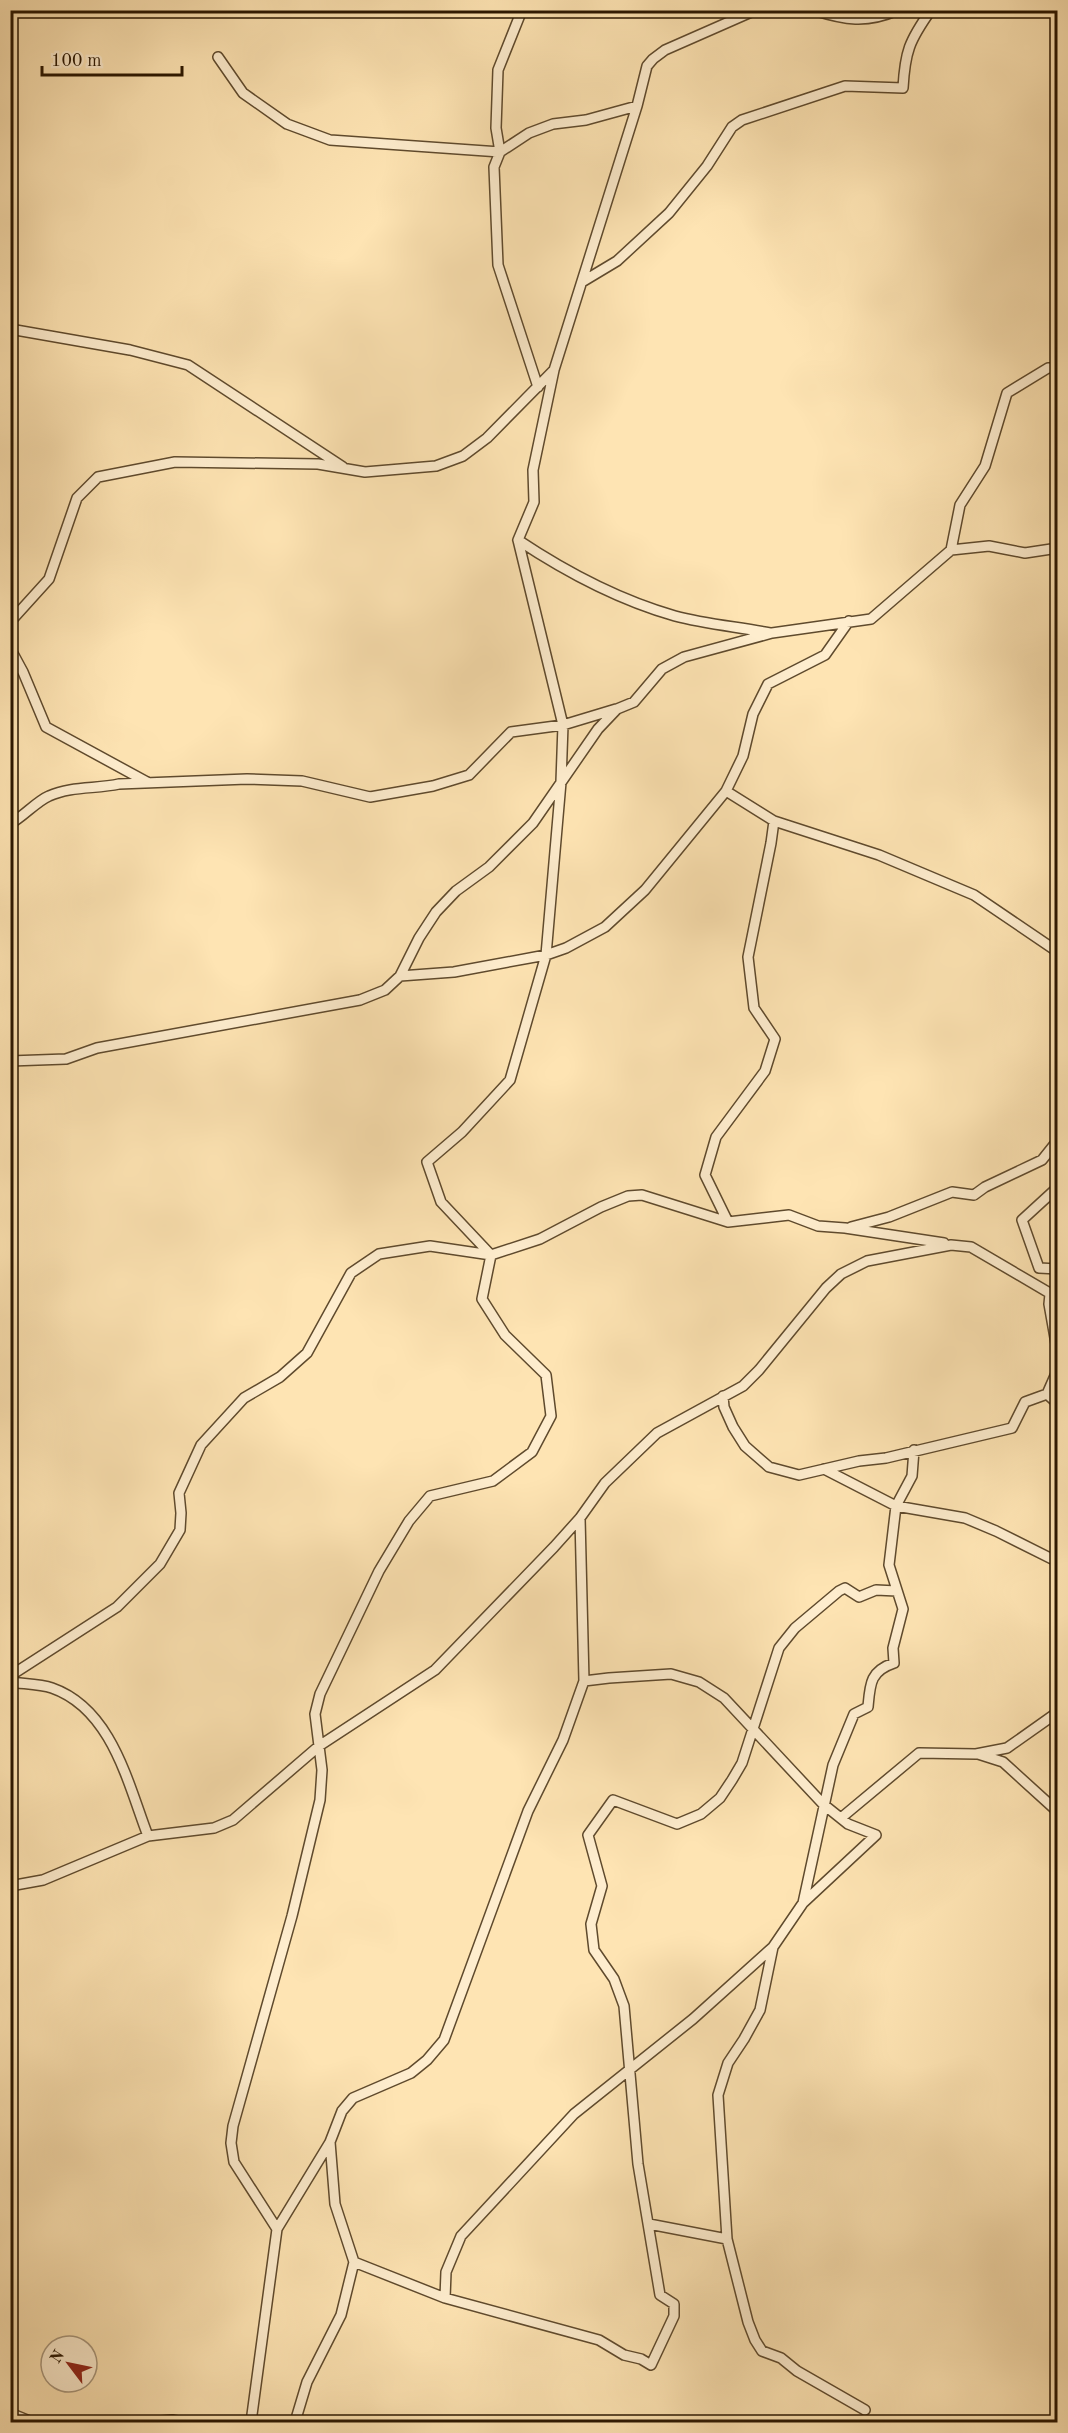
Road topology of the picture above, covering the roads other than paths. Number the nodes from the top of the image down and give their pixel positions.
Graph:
1 (522, 10) edge
2 (756, 10) edge
3 (813, 10) edge
4 (898, 10) edge
5 (931, 10) edge
6 (218, 57) dead end
7 (637, 106) junction
8 (500, 152) junction
9 (582, 282) junction
10 (10, 329) edge
11 (1058, 368) edge
12 (554, 370) junction
13 (538, 387) junction
14 (345, 469) junction
15 (518, 540) junction
16 (1058, 548) edge
17 (951, 550) junction
18 (849, 621) junction
19 (10, 627) edge
20 (772, 633) junction
21 (10, 648) edge
22 (617, 709) junction
23 (563, 725) junction
24 (561, 782) junction
25 (149, 783) junction
26 (726, 792) junction
27 (774, 821) junction
28 (10, 824) edge
29 (1058, 952) edge
30 (546, 956) junction
31 (400, 976) junction
32 (10, 1061) edge
33 (1058, 1140) edge
34 (1058, 1187) edge
35 (728, 1222) junction
36 (845, 1228) junction
37 (951, 1245) junction
38 (491, 1255) junction
39 (1058, 1269) edge
40 (1054, 1296) edge
41 (1058, 1355) edge
42 (1058, 1369) edge
43 (1047, 1394) junction
44 (723, 1395) junction
45 (1058, 1397) edge
46 (1058, 1404) edge
47 (914, 1450) junction
48 (824, 1469) junction
49 (896, 1506) junction
50 (580, 1518) junction
51 (1058, 1562) edge
52 (897, 1591) junction
53 (10, 1677) edge
54 (584, 1681) junction
55 (10, 1682) edge
56 (1058, 1712) edge
57 (752, 1731) junction
58 (319, 1746) junction
59 (976, 1754) junction
60 (823, 1804) junction
61 (1058, 1812) edge
62 (841, 1818) junction
63 (148, 1836) junction
64 (10, 1886) edge
65 (803, 1903) junction
66 (773, 1947) junction
67 (630, 2069) junction
68 (330, 2142) junction
69 (649, 2224) junction
70 (277, 2229) junction
71 (727, 2239) junction
72 (354, 2262) junction
73 (445, 2298) junction
74 (865, 2410) dead end
75 (10, 2412) edge
76 (32, 2422) edge
77 (150, 2422) edge
78 (182, 2422) edge
79 (250, 2422) edge
80 (295, 2422) edge

1 - 8 street
2 - 7 street
3 - 4 street
5 - 9 street
6 - 8 street
7 - 8 street
7 - 9 street
8 - 13 street
9 - 12 street
10 - 14 street
11 - 17 street
12 - 13 street
12 - 15 street
13 - 14 street
14 - 19 street
15 - 20 street
15 - 23 street
16 - 17 street
17 - 18 street
18 - 20 street
18 - 26 street
20 - 22 street
21 - 25 street
22 - 23 street
22 - 24 street
23 - 24 street
23 - 25 street
24 - 30 street
24 - 31 street
25 - 28 street
26 - 27 street
26 - 30 street
27 - 29 street
27 - 35 street
30 - 31 street
30 - 38 street
31 - 32 street
33 - 36 street
34 - 39 street
35 - 36 street
35 - 38 street
36 - 37 street
37 - 40 street
37 - 44 street
38 - 53 street
38 - 58 street
40 - 41 street
42 - 43 street
43 - 45 street
43 - 46 street
43 - 47 street
44 - 48 street
44 - 50 street
47 - 48 street
47 - 49 street
48 - 49 street
49 - 51 street
49 - 52 street
50 - 54 street
50 - 58 street
52 - 57 street
52 - 60 street
54 - 57 street
54 - 68 street
55 - 63 street
56 - 59 street
57 - 60 street
57 - 67 street
58 - 63 street
58 - 70 street
59 - 61 street
59 - 62 street
60 - 62 street
60 - 65 street
62 - 65 street
63 - 64 street
65 - 66 street
66 - 67 street
66 - 71 street
67 - 69 street
67 - 73 street
68 - 70 street
68 - 72 street
69 - 71 street
69 - 73 street
70 - 79 street
71 - 74 street
72 - 73 street
72 - 80 street
75 - 76 street
77 - 78 street

